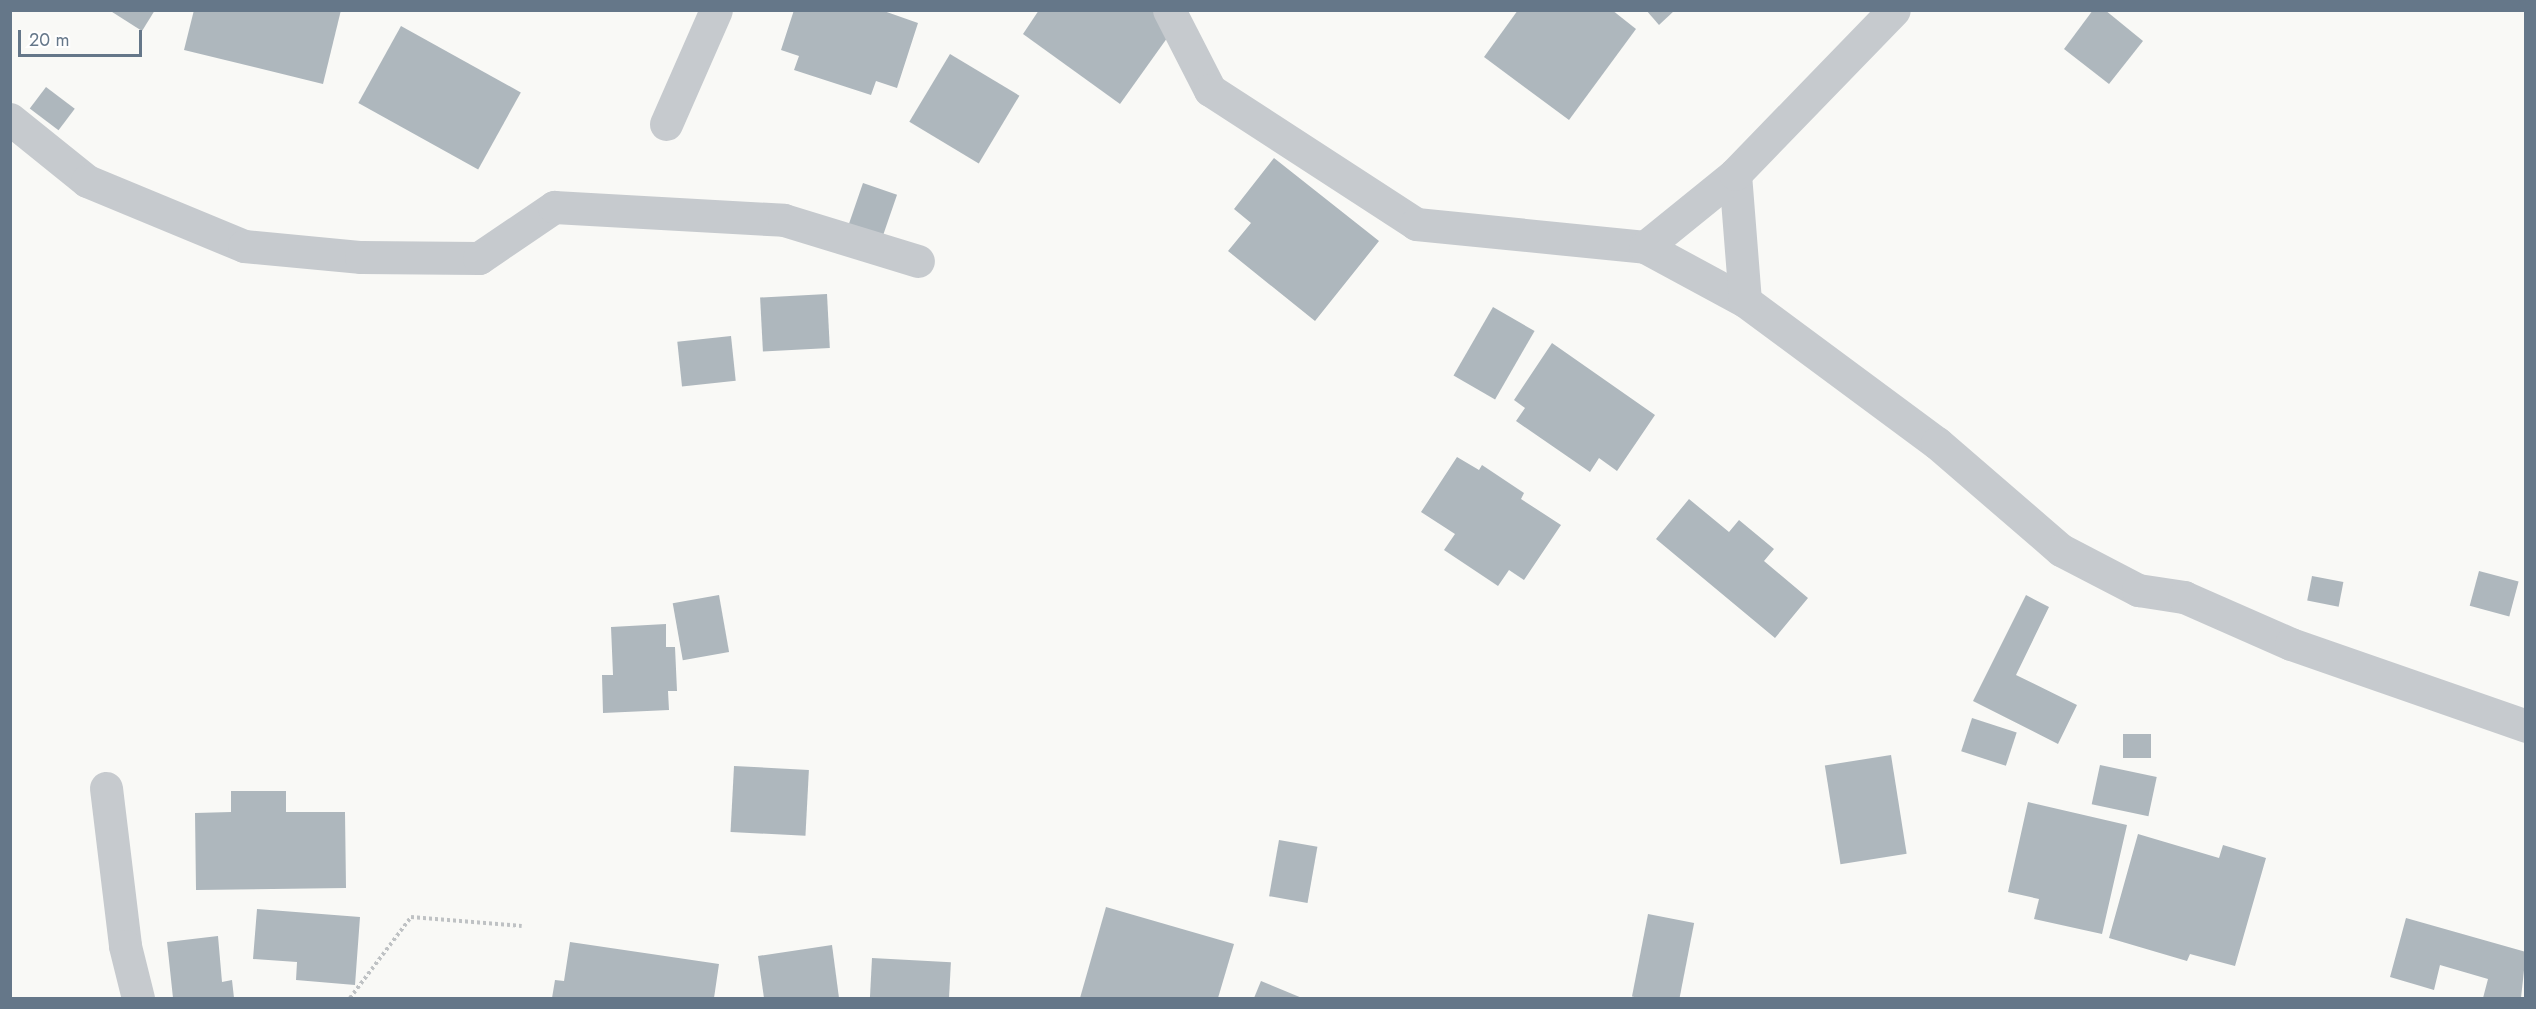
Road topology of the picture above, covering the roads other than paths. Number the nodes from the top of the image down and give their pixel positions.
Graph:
1 (716, 10) edge
2 (1169, 10) edge
3 (1894, 10) edge
4 (10, 118) edge
5 (666, 124) dead end
6 (1735, 174) junction
7 (1645, 247) junction
8 (918, 261) dead end
9 (1745, 302) junction
10 (2526, 726) edge
11 (106, 788) dead end
12 (138, 999) edge

1 - 5 street
2 - 7 street
3 - 6 street
4 - 8 street
6 - 7 street
6 - 9 street
7 - 9 street
9 - 10 street
11 - 12 street

